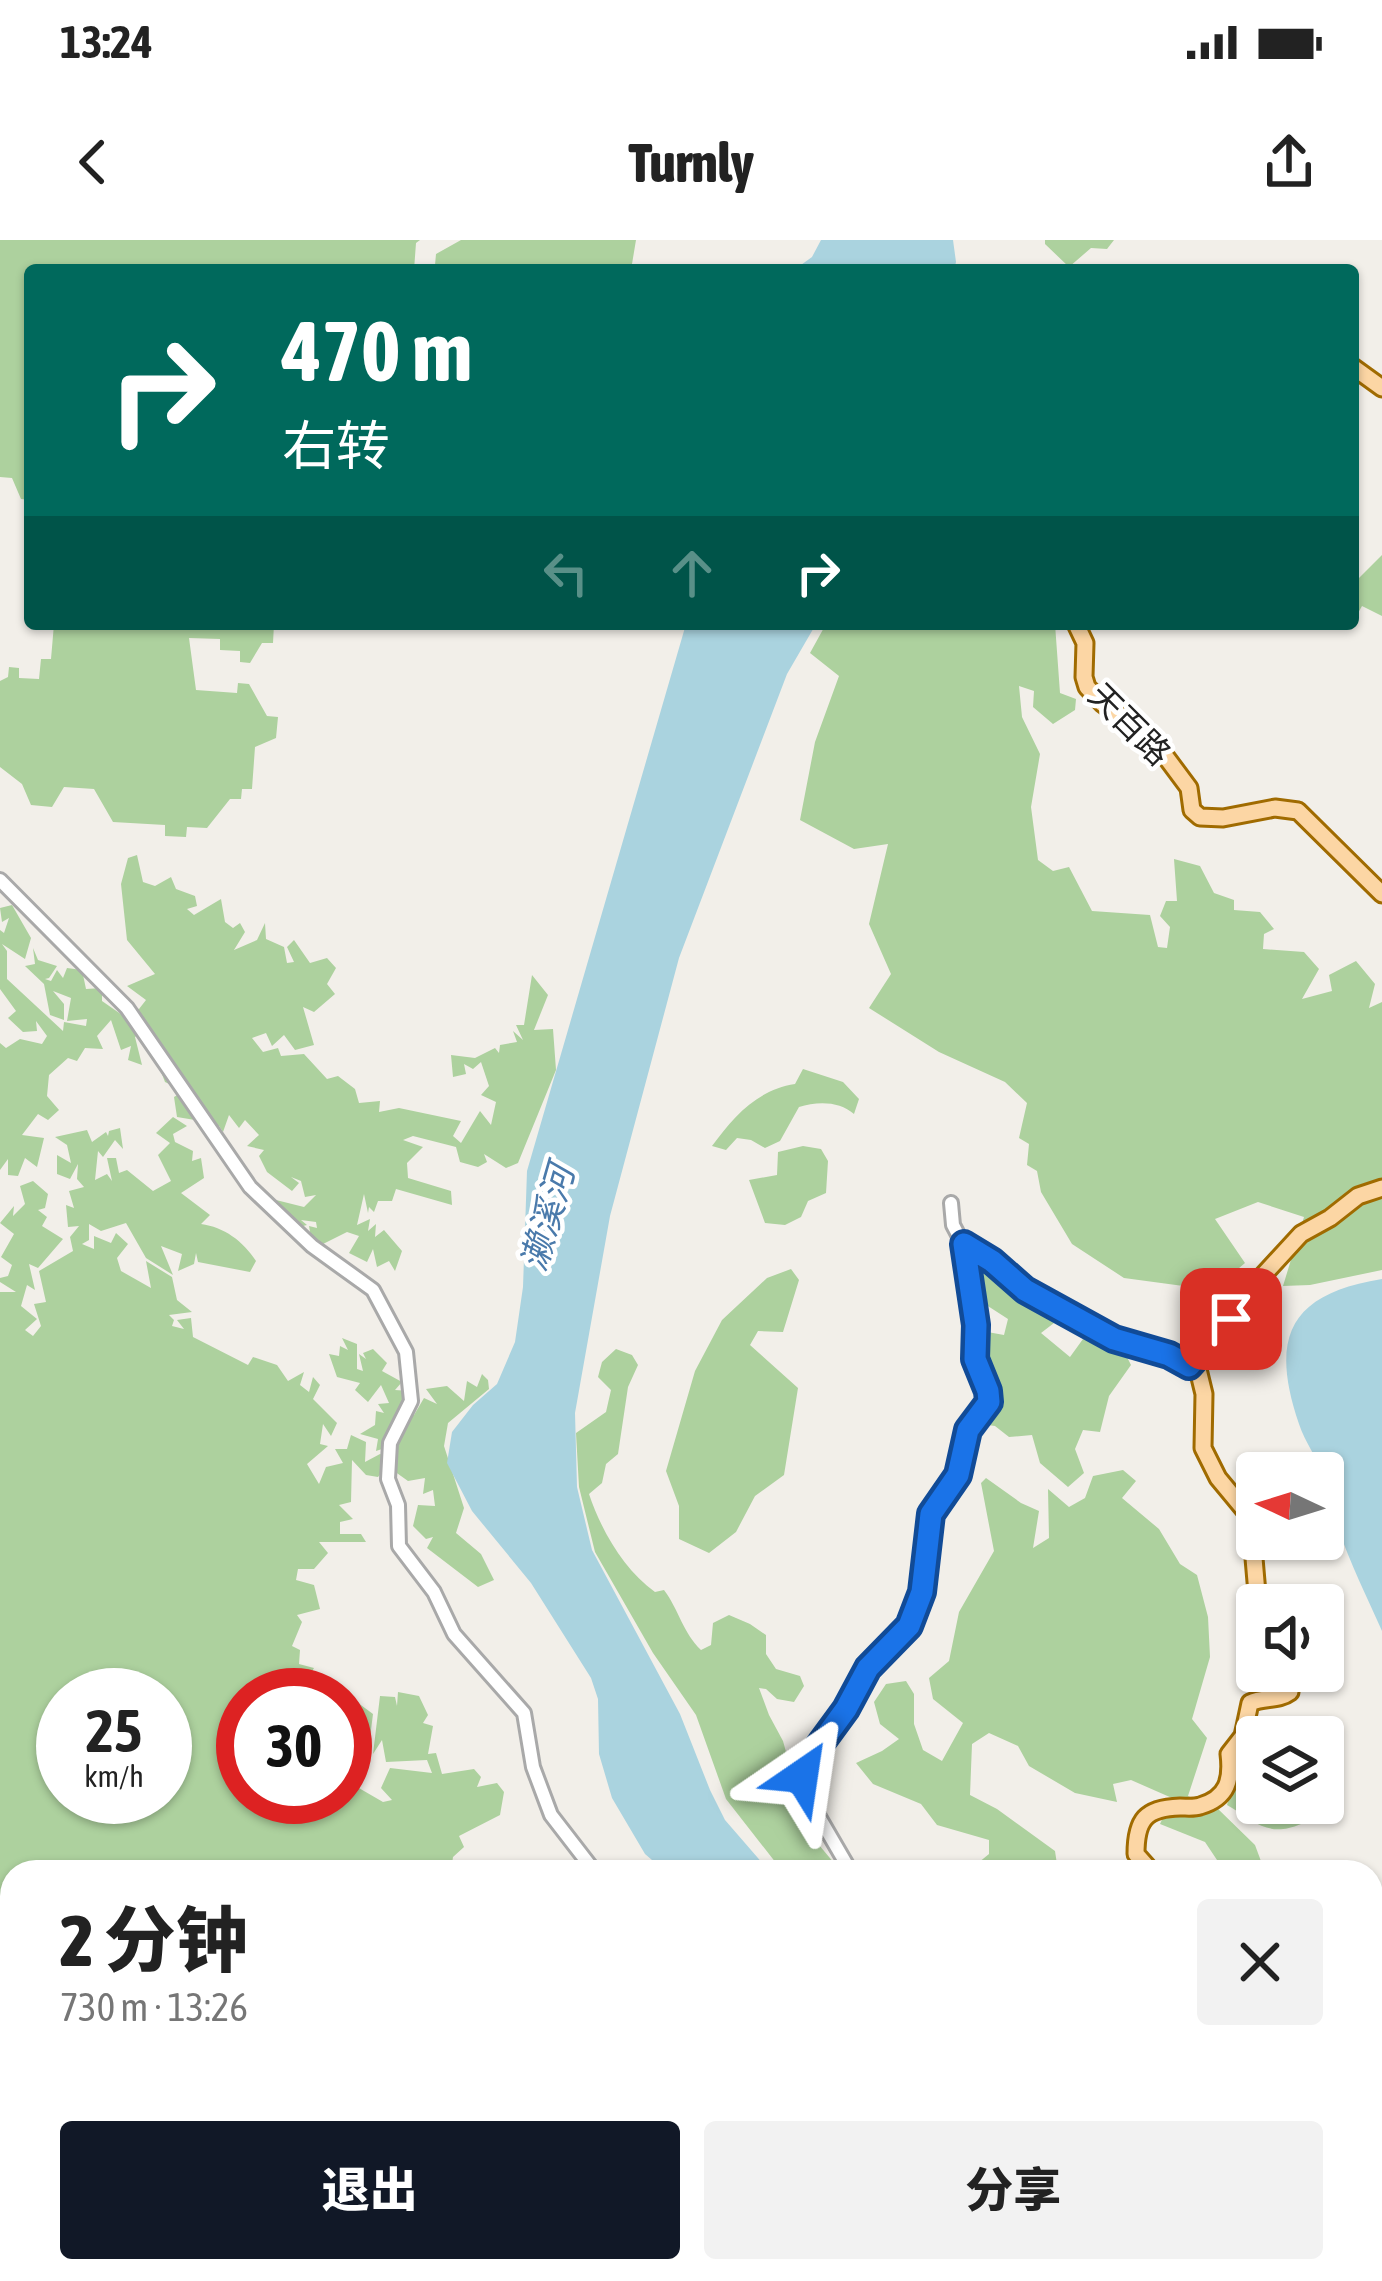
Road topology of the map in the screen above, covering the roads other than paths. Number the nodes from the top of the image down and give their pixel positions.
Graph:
1 (1079, 630) edge
2 (0, 880) edge
3 (1382, 894) edge
4 (1382, 1188) edge
5 (951, 1203) dead end
6 (964, 1244) junction
7 (1196, 1361) junction
8 (1256, 1584) edge
9 (1290, 1692) edge
10 (586, 1860) edge
11 (844, 1860) edge
12 (1141, 1860) edge

1 - 3 main road, 天百路
2 - 10 street
4 - 7 main road
5 - 6 street
6 - 7 street
6 - 11 street
7 - 8 main road
9 - 12 main road

